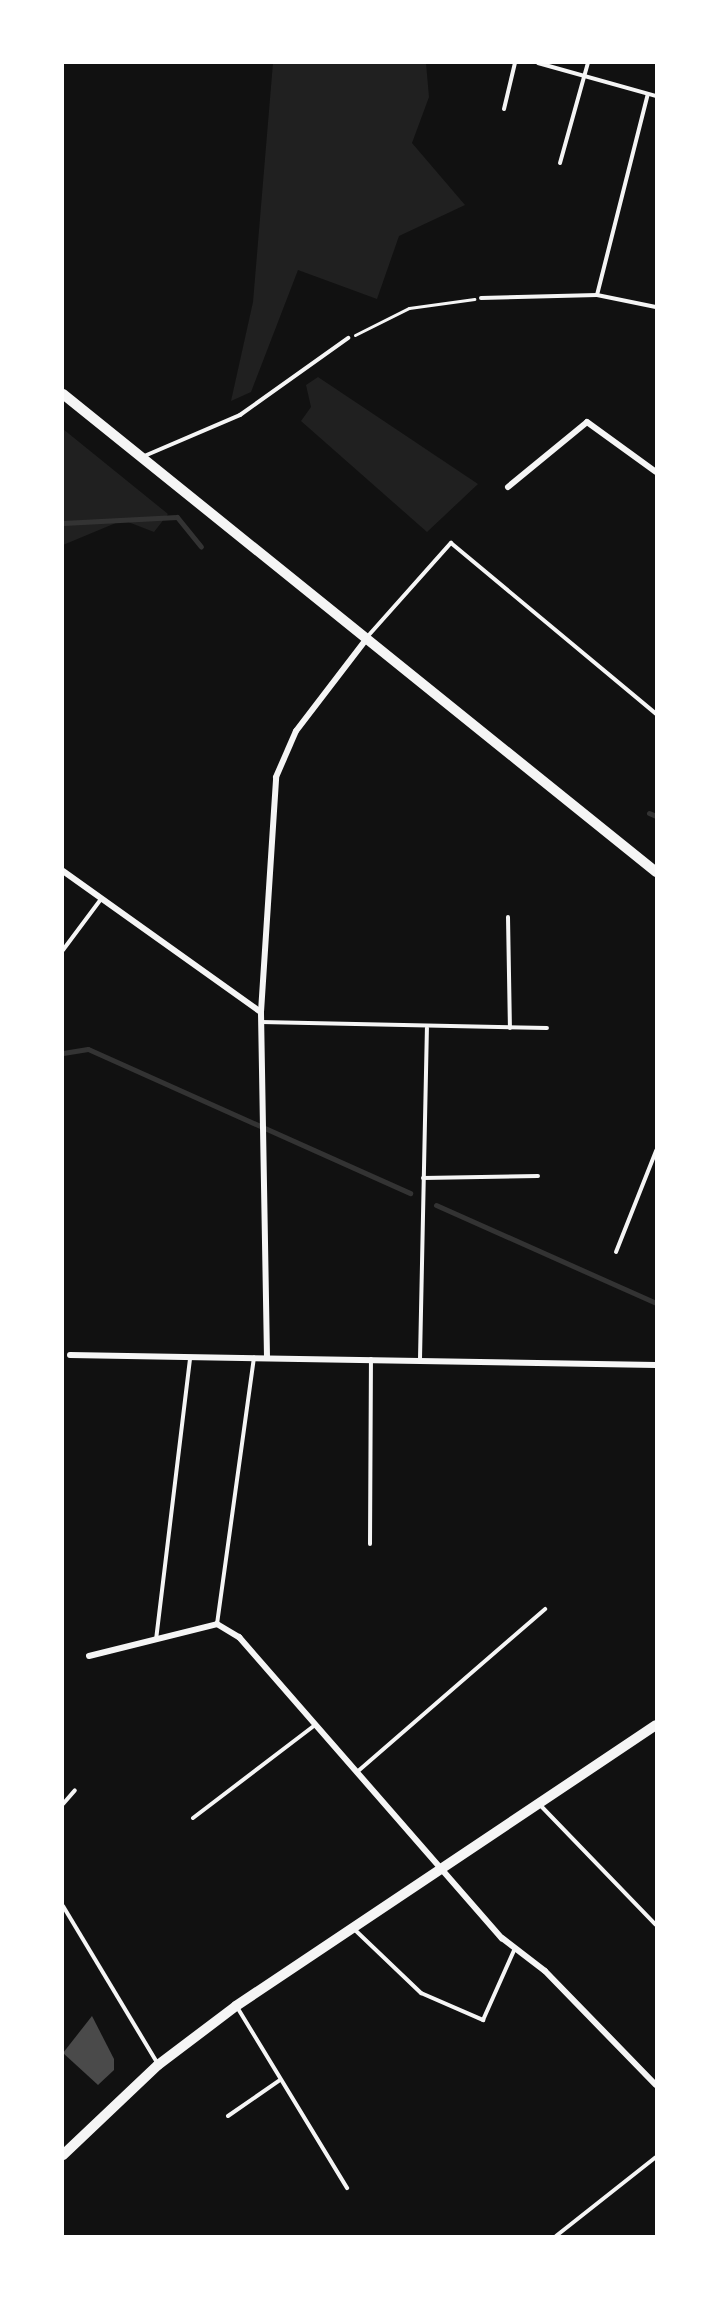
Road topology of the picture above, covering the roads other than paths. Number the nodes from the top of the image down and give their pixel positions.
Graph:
1 (515, 63) edge
2 (538, 63) edge
3 (588, 63) edge
4 (585, 76) junction
5 (648, 94) junction
6 (656, 96) edge
7 (504, 109) dead end
8 (560, 164) dead end
9 (597, 295) junction
10 (481, 298) road end
11 (656, 307) edge
12 (348, 338) road end
13 (63, 394) edge
14 (142, 457) junction
15 (656, 472) edge
16 (508, 488) dead end
17 (367, 637) junction
18 (656, 714) edge
19 (63, 871) edge
20 (656, 872) edge
21 (102, 898) junction
22 (507, 917) dead end
23 (63, 950) edge
24 (261, 1012) junction
25 (261, 1022) junction
26 (427, 1028) junction
27 (510, 1028) junction
28 (548, 1028) dead end
29 (656, 1151) edge
30 (538, 1176) dead end
31 (423, 1178) junction
32 (616, 1252) dead end
33 (66, 1355) edge
34 (190, 1357) junction
35 (254, 1357) junction
36 (267, 1358) junction
37 (371, 1359) junction
38 (420, 1359) junction
39 (656, 1365) edge
40 (370, 1544) dead end
41 (545, 1609) dead end
42 (217, 1624) junction
43 (156, 1641) junction
44 (89, 1656) dead end
45 (315, 1725) junction
46 (656, 1725) edge
47 (357, 1772) junction
48 (75, 1790) dead end
49 (63, 1804) edge
50 (541, 1806) junction
51 (193, 1818) dead end
52 (443, 1867) junction
53 (63, 1906) edge
54 (656, 1925) edge
55 (353, 1927) junction
56 (515, 1948) junction
57 (236, 2006) junction
58 (159, 2065) junction
59 (280, 2080) junction
60 (656, 2085) edge
61 (228, 2116) dead end
62 (63, 2155) edge
63 (656, 2157) edge
64 (347, 2188) dead end
65 (556, 2236) edge

1 - 7 lane
2 - 4 lane
3 - 4 lane
4 - 5 lane
4 - 8 lane
5 - 6 lane
5 - 9 lane
9 - 10 lane
9 - 11 lane
12 - 14 lane
13 - 14 street
14 - 17 street
15 - 16 street
17 - 18 lane
17 - 20 street
17 - 24 street
19 - 21 street
21 - 23 lane
21 - 24 street
22 - 27 lane
24 - 25 street
25 - 26 lane
25 - 36 street
26 - 27 lane
26 - 31 lane
27 - 28 lane
29 - 32 lane
30 - 31 lane
31 - 38 lane
33 - 34 street
34 - 35 street
34 - 43 lane
35 - 36 street
35 - 42 lane
36 - 37 street
37 - 38 street
37 - 40 lane
38 - 39 street
41 - 47 lane
42 - 43 street
42 - 45 street
43 - 44 street
45 - 47 street
45 - 51 lane
46 - 50 street
47 - 52 street
48 - 49 lane
50 - 52 street
50 - 54 lane
52 - 55 street
52 - 56 street
53 - 58 lane
55 - 56 lane
55 - 57 street
56 - 60 street
57 - 58 street
57 - 59 lane
58 - 62 street
59 - 61 lane
59 - 64 lane
63 - 65 lane

